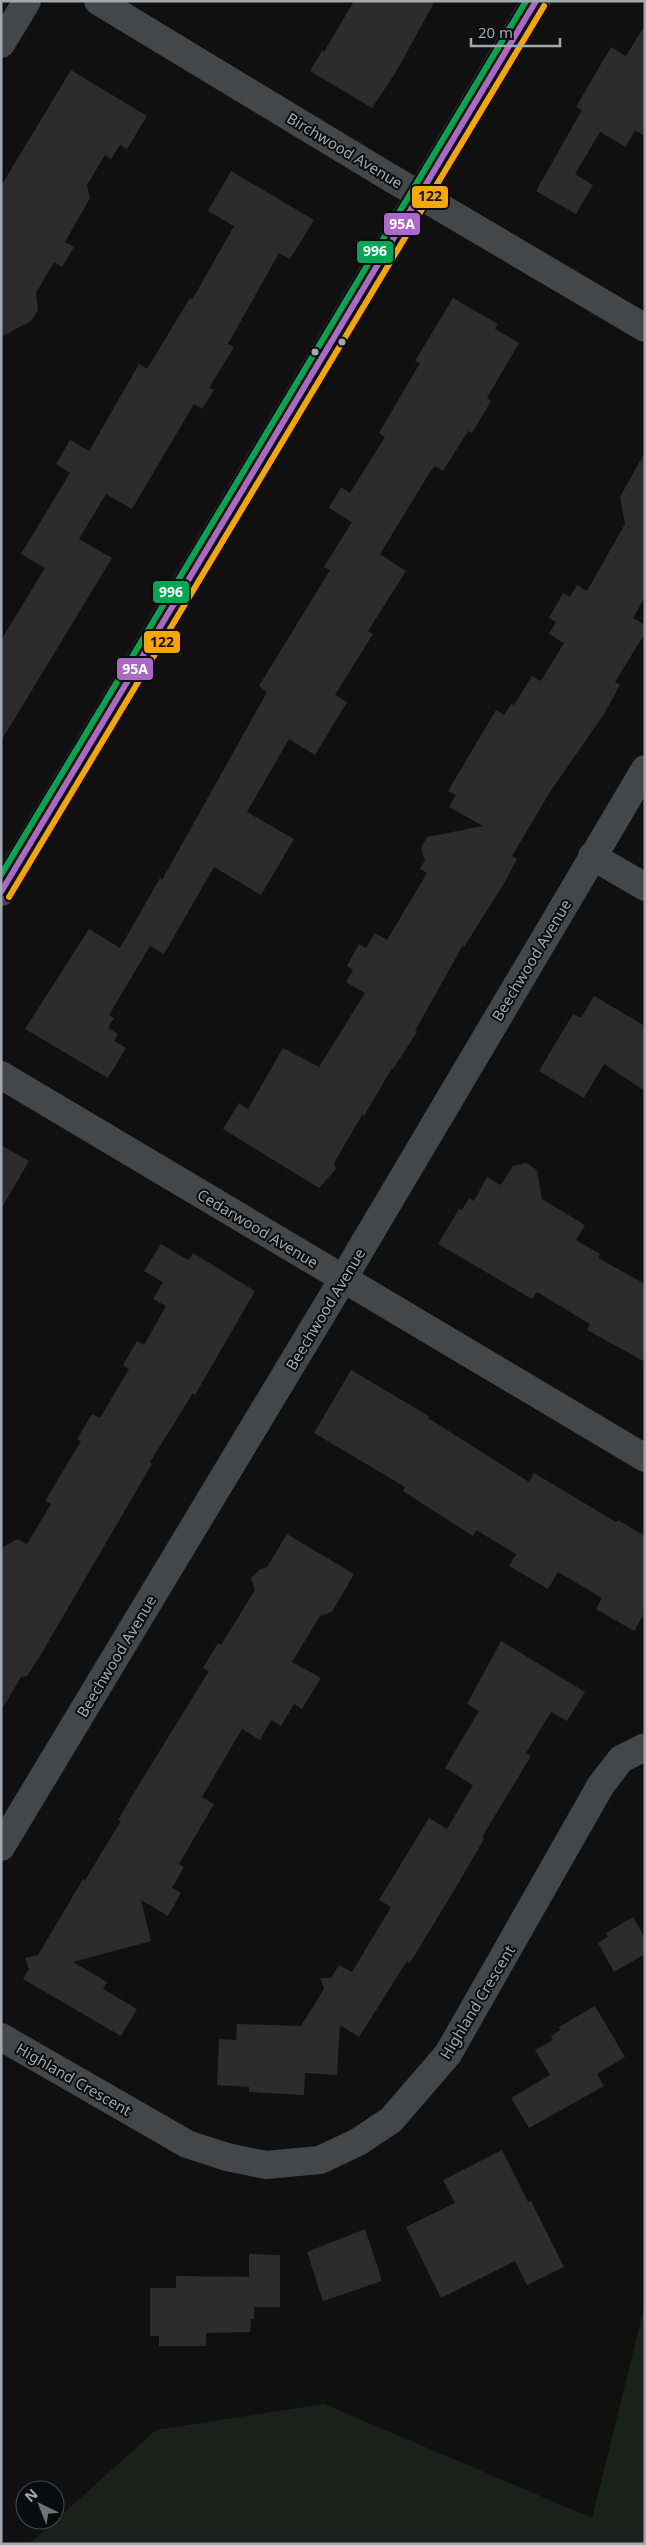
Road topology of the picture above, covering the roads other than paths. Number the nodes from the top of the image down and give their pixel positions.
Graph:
1 (26, 1) edge
2 (98, 1) edge
3 (536, 1) edge
4 (1, 44) edge
5 (420, 196) junction
6 (645, 328) edge
7 (645, 769) edge
8 (592, 856) junction
9 (645, 887) edge
10 (1, 892) edge
11 (1, 1075) edge
12 (343, 1279) junction
13 (645, 1458) edge
14 (645, 1747) edge
15 (1, 1847) edge
16 (1, 2036) edge

1 - 4 street
2 - 5 street, Birchwood Avenue
3 - 5 main road
5 - 6 street, Birchwood Avenue
5 - 10 main road
7 - 8 street, Beechwood Avenue
8 - 9 street
8 - 12 street, Beechwood Avenue
11 - 12 street, Cedarwood Avenue
12 - 13 street, Cedarwood Avenue
12 - 15 street, Beechwood Avenue
14 - 16 street, Highland Crescent

